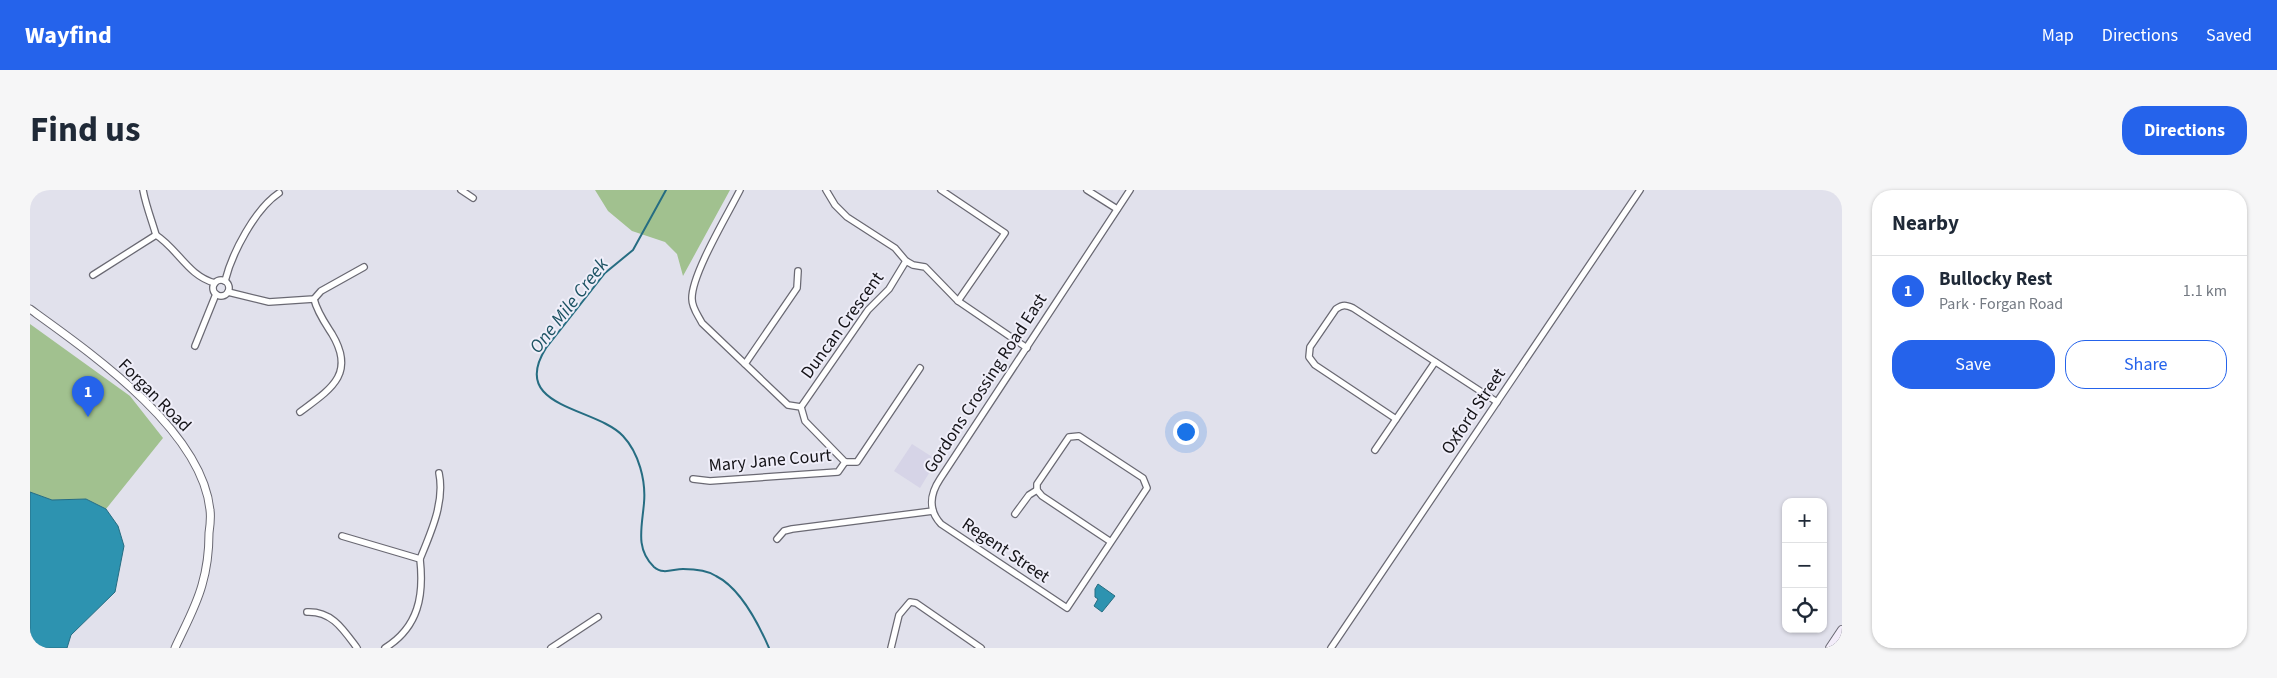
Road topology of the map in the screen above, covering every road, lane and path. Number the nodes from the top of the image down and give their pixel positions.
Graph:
1 (143, 190) edge
2 (460, 190) edge
3 (740, 190) edge
4 (826, 190) edge
5 (941, 190) edge
6 (1087, 190) edge
7 (1130, 190) edge
8 (1640, 190) edge
9 (279, 193) dead end
10 (473, 198) dead end
11 (1116, 209) junction
12 (156, 235) junction
13 (906, 261) junction
14 (364, 267) dead end
15 (798, 271) dead end
16 (93, 275) dead end
17 (226, 281) junction
18 (215, 283) junction
19 (228, 292) junction
20 (216, 294) junction
21 (314, 299) junction
22 (958, 301) junction
23 (30, 309) edge
24 (195, 346) dead end
25 (1027, 348) junction
26 (1435, 362) junction
27 (745, 364) junction
28 (920, 368) dead end
29 (1497, 402) junction
30 (802, 407) junction
31 (300, 412) dead end
32 (1396, 419) junction
33 (1375, 450) dead end
34 (845, 462) junction
35 (439, 472) dead end
36 (693, 479) dead end
37 (1037, 490) junction
38 (933, 511) junction
39 (1016, 514) dead end
40 (342, 536) dead end
41 (777, 539) dead end
42 (1111, 542) junction
43 (420, 559) junction
44 (307, 612) dead end
45 (598, 618) dead end
46 (1842, 630) edge
47 (175, 648) edge
48 (357, 648) edge
49 (385, 648) edge
50 (551, 648) edge
51 (891, 648) edge
52 (981, 648) edge
53 (1331, 648) edge
54 (1830, 648) edge

1 - 12 street
2 - 10 street
3 - 27 street
4 - 13 street
5 - 22 street
6 - 11 street
7 - 11 street, Gordons Crossing Road East
8 - 29 street, Oxford Street
9 - 17 street
11 - 25 street, Gordons Crossing Road East
12 - 16 street
12 - 18 street
13 - 22 street
13 - 30 street, Duncan Crescent
14 - 21 street
15 - 27 street
17 - 18 street
17 - 19 street
18 - 20 street
19 - 20 street
19 - 21 street
20 - 24 street
21 - 31 street
22 - 25 street
23 - 47 street, Forgan Road
25 - 38 street, Gordons Crossing Road East
26 - 29 street
26 - 32 street
26 - 32 street
27 - 30 street
28 - 34 street
29 - 53 street, Oxford Street
30 - 34 street
32 - 33 street
34 - 36 street, Mary Jane Court
35 - 43 street
37 - 39 street
37 - 42 street
37 - 42 street
38 - 41 street
38 - 42 street, Regent Street
40 - 43 street
43 - 49 street
44 - 48 street
45 - 50 street
46 - 54 main road
51 - 52 street

